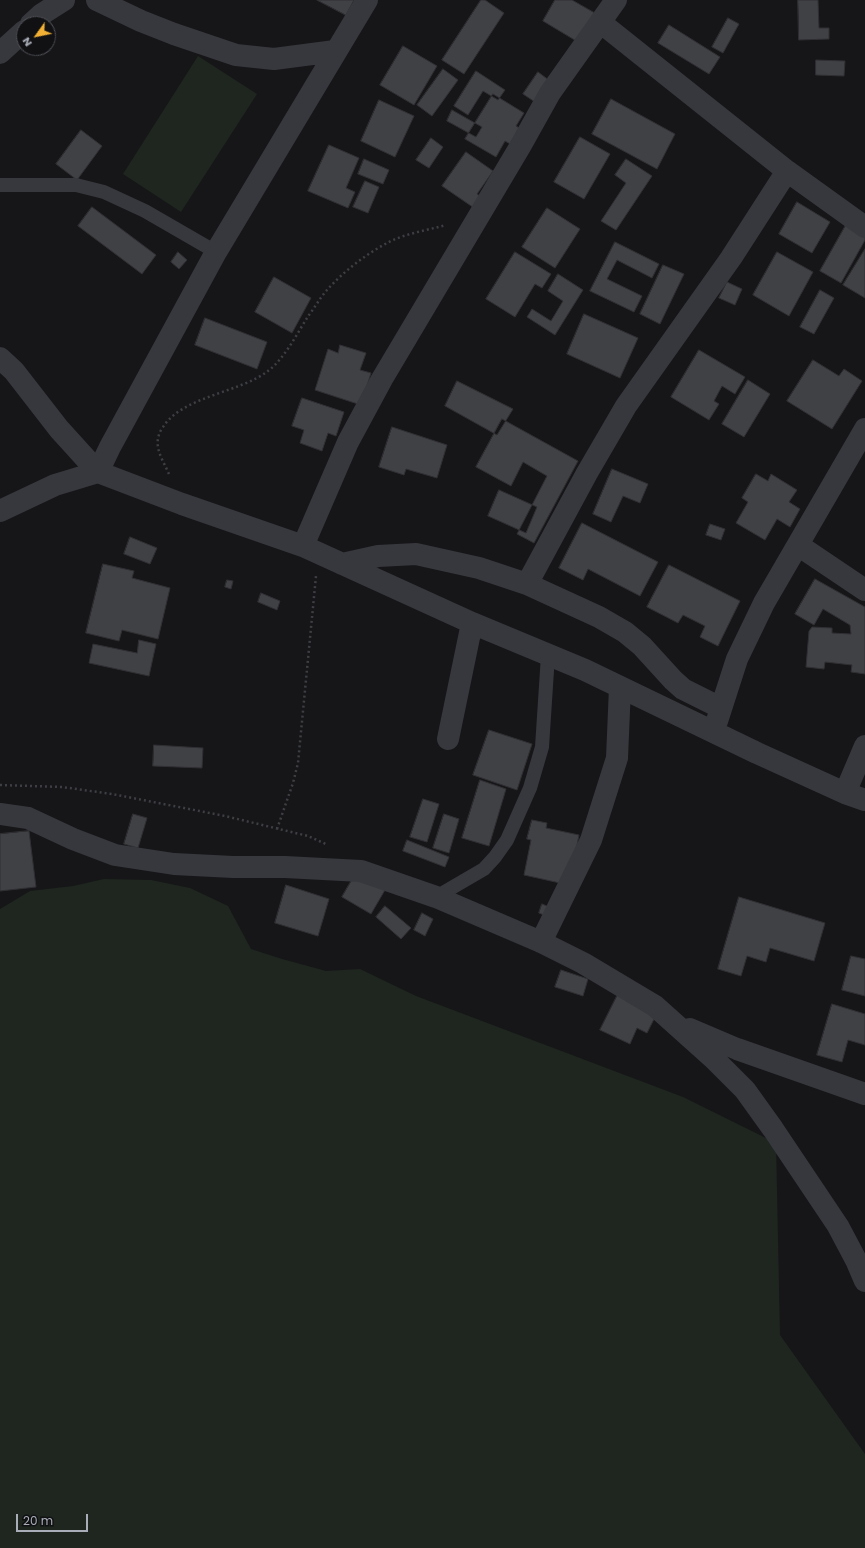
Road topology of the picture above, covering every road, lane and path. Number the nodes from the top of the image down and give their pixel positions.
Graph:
1 (64, 0) edge
2 (97, 0) edge
3 (367, 0) edge
4 (606, 8) edge
5 (40, 16) edge
6 (16, 38) edge
7 (335, 51) junction
8 (0, 53) edge
9 (787, 171) junction
10 (0, 185) edge
11 (478, 217) junction
12 (865, 227) edge
13 (216, 252) junction
14 (0, 358) edge
15 (865, 429) edge
16 (98, 472) junction
17 (182, 504) junction
18 (0, 511) edge
19 (798, 545) junction
20 (310, 549) junction
21 (342, 564) junction
22 (527, 584) junction
23 (865, 590) edge
24 (472, 623) junction
25 (548, 656) junction
26 (620, 687) junction
27 (721, 708) junction
28 (714, 732) junction
29 (448, 739) dead end
30 (865, 746) edge
31 (0, 785) edge
32 (845, 793) junction
33 (865, 800) edge
34 (0, 814) edge
35 (277, 830) junction
36 (334, 848) dead end
37 (436, 898) junction
38 (541, 942) junction
39 (676, 1024) junction
40 (865, 1094) edge
41 (865, 1281) edge

1 - 5 street
2 - 7 street
3 - 7 street
4 - 9 street
4 - 11 street
6 - 8 street
7 - 13 street
9 - 12 street
9 - 22 street
10 - 13 lane
11 - 17 path
11 - 20 street
13 - 16 street
14 - 16 street
15 - 19 street
16 - 17 street
16 - 18 street
17 - 20 street
19 - 23 street
19 - 27 street
20 - 21 street
20 - 35 path
21 - 22 street
21 - 24 street
22 - 27 street
24 - 25 street
24 - 29 street
25 - 26 street
25 - 37 lane
26 - 28 street
26 - 38 street
27 - 28 street
28 - 32 street
30 - 32 street
31 - 35 path
32 - 33 street
34 - 37 street
35 - 36 path
37 - 38 street
38 - 39 street
39 - 40 street
39 - 41 street

